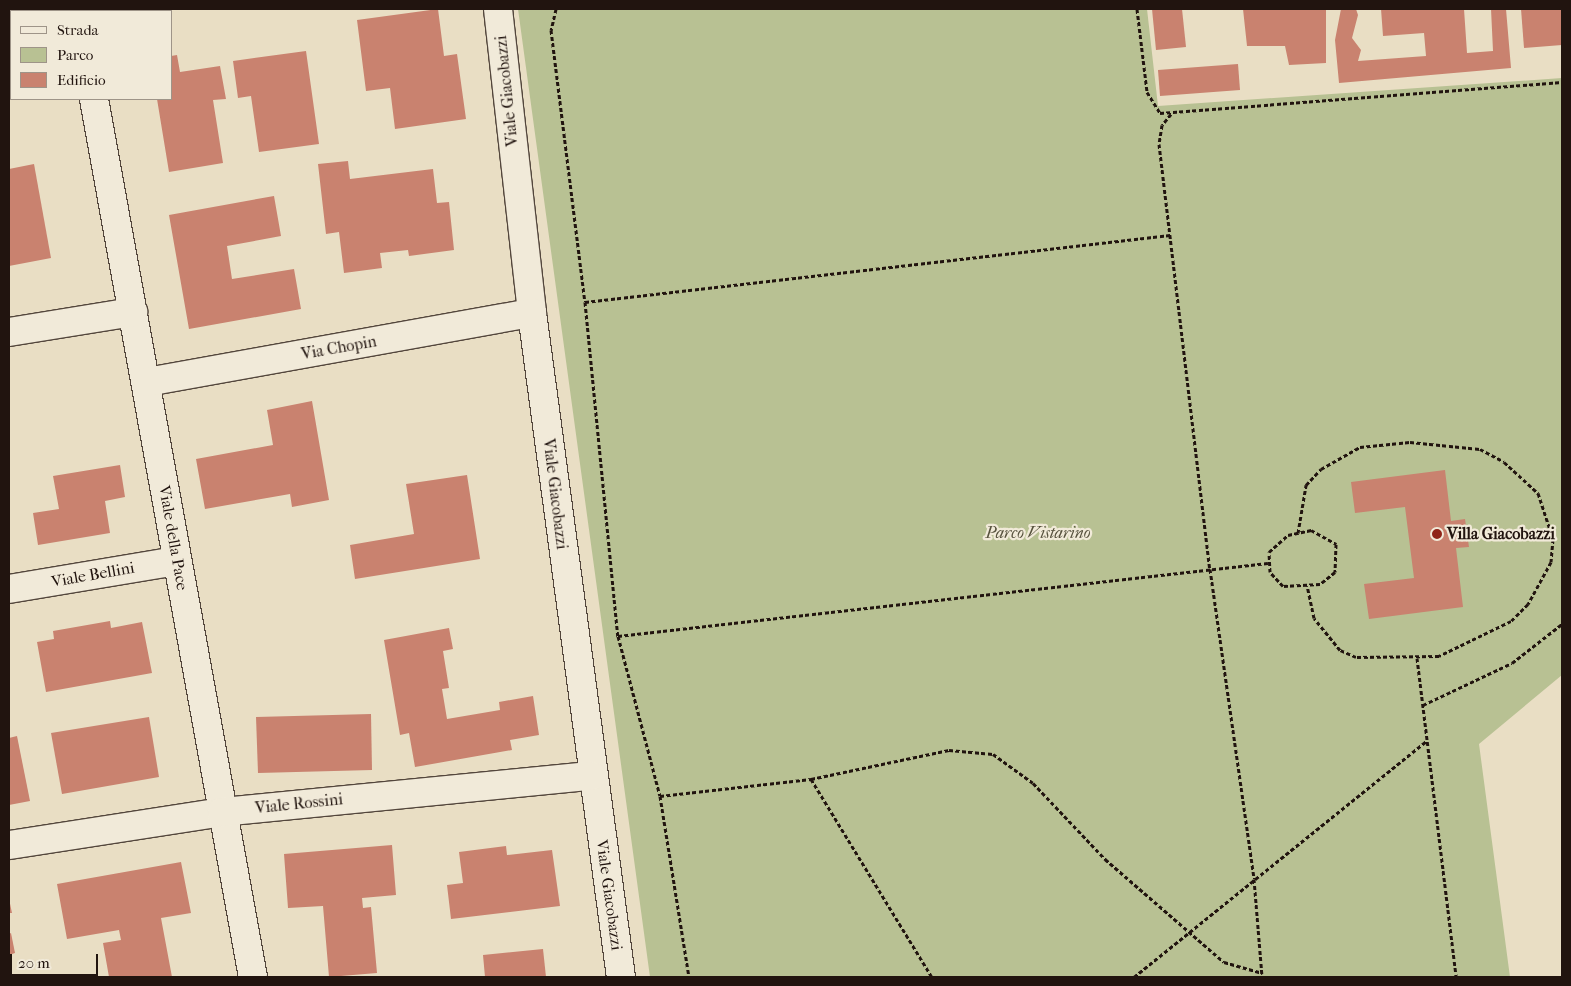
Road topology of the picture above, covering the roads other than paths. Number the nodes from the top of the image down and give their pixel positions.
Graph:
1 (498, 9) edge
2 (94, 100) edge
3 (133, 312) junction
4 (532, 313) junction
5 (9, 332) edge
6 (147, 382) junction
7 (177, 561) junction
8 (9, 590) edge
9 (592, 776) junction
10 (222, 812) junction
11 (9, 845) edge
12 (254, 977) edge
13 (622, 977) edge

1 - 4 street, Viale Giacobazzi
2 - 3 street, Viale della Pace
3 - 5 street
3 - 6 street, Viale della Pace
4 - 6 street, Via Chopin
4 - 9 street, Viale Giacobazzi
6 - 7 street, Viale della Pace
7 - 8 street, Viale Bellini
7 - 10 street, Viale della Pace
9 - 10 street, Viale Rossini
9 - 13 street, Viale Giacobazzi
10 - 11 street, Viale Rossini
10 - 12 street, Viale della Pace

